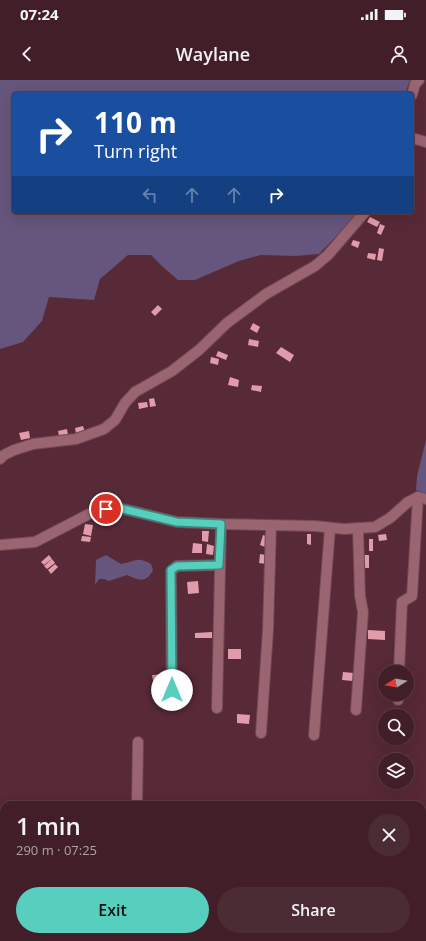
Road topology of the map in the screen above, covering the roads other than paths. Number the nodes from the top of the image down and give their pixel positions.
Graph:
1 (419, 80) edge
2 (413, 92) edge
3 (414, 139) edge
4 (426, 142) edge
5 (363, 214) edge
6 (0, 459) edge
7 (422, 498) edge
8 (221, 524) junction
9 (271, 526) junction
10 (330, 528) junction
11 (358, 528) junction
12 (0, 545) edge
13 (219, 565) junction
14 (399, 665) edge
15 (172, 704) dead end
16 (216, 708) dead end
17 (356, 710) dead end
18 (261, 733) dead end
19 (314, 735) dead end
20 (138, 742) dead end
21 (137, 801) edge

1 - 2 street
3 - 4 street
5 - 6 street
7 - 11 street
7 - 14 street
8 - 9 street
8 - 12 street
8 - 13 street
9 - 10 street
9 - 18 street
10 - 11 street
10 - 19 street
11 - 17 street
13 - 15 street
13 - 16 street
20 - 21 street

